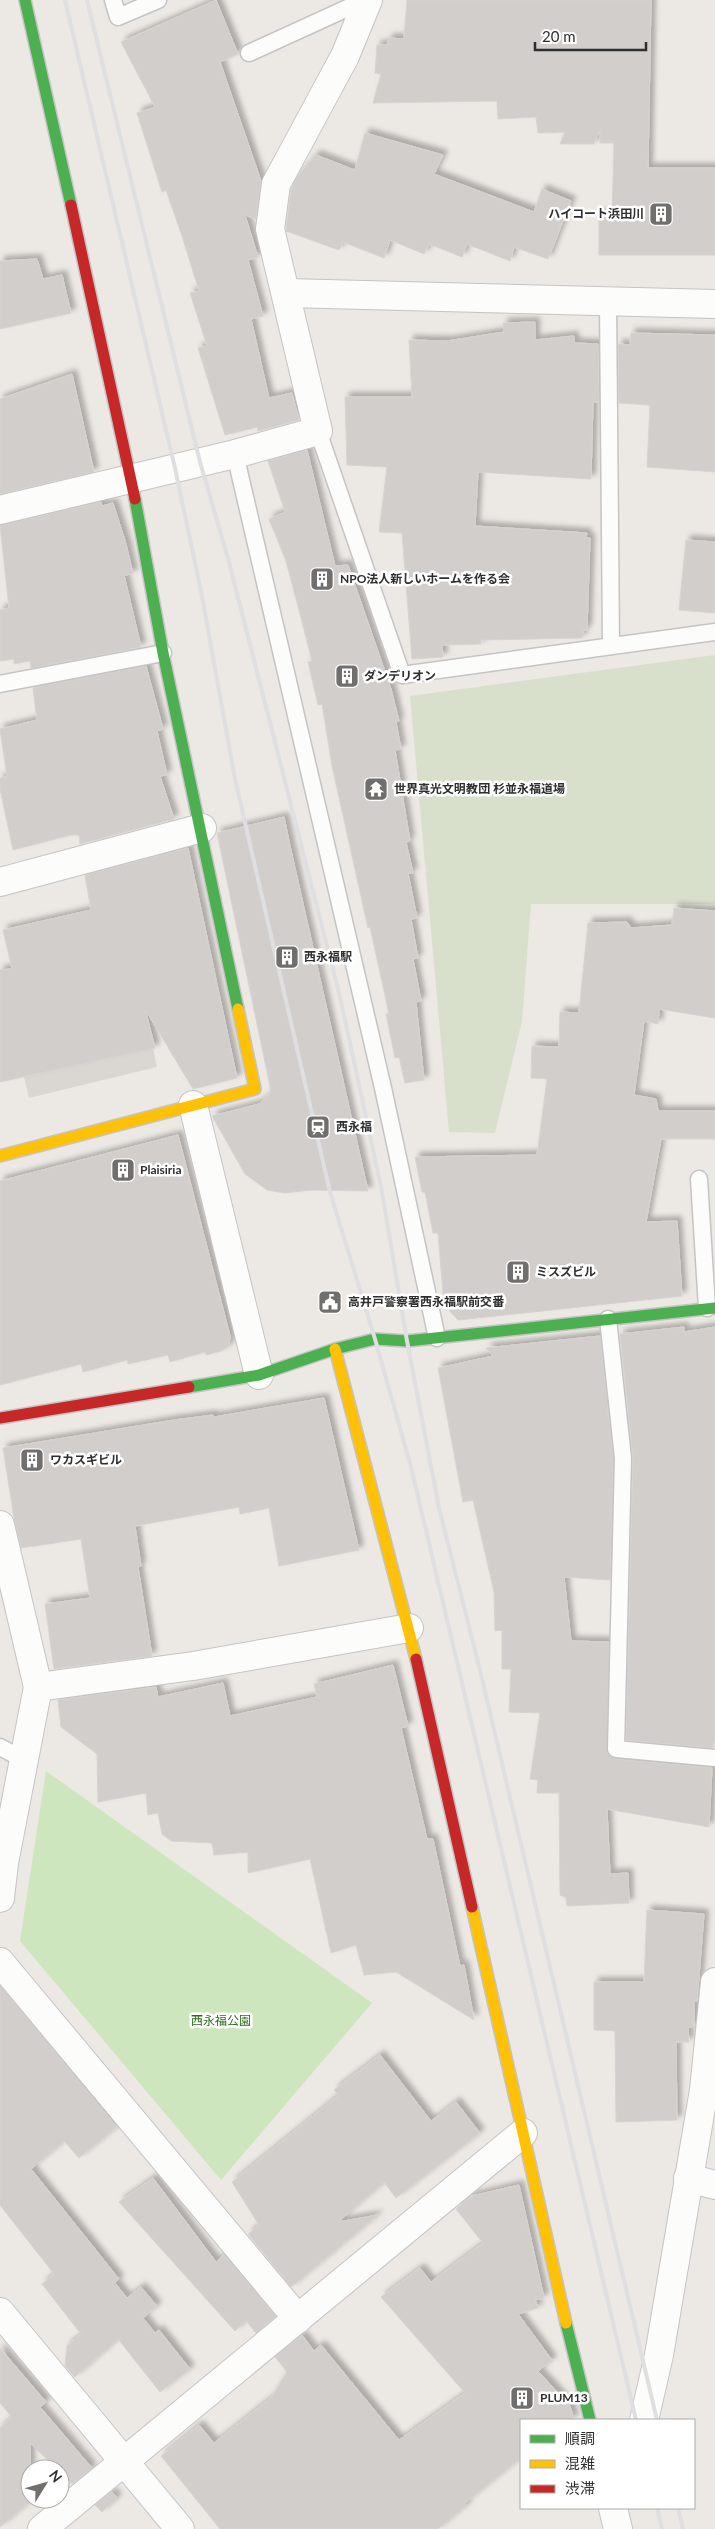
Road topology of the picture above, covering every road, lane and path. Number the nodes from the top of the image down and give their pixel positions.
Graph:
1 (25, 0) edge
2 (113, 0) edge
3 (158, 0) edge
4 (367, 0) edge
5 (249, 53) dead end
6 (287, 293) junction
7 (608, 303) junction
8 (715, 304) edge
9 (318, 431) junction
10 (235, 454) junction
11 (132, 479) junction
12 (0, 510) edge
13 (715, 632) edge
14 (611, 646) junction
15 (163, 653) junction
16 (0, 684) edge
17 (202, 828) junction
18 (0, 882) edge
19 (193, 1104) junction
20 (0, 1156) edge
21 (699, 1179) dead end
22 (711, 1308) edge
23 (608, 1319) junction
24 (437, 1338) junction
25 (335, 1349) junction
26 (259, 1375) junction
27 (0, 1418) edge
28 (0, 1525) edge
29 (409, 1628) junction
30 (38, 1687) junction
31 (0, 1747) edge
32 (715, 1758) edge
33 (24, 1760) junction
34 (0, 1898) edge
35 (0, 1962) edge
36 (715, 1982) edge
37 (523, 2133) junction
38 (688, 2178) junction
39 (715, 2185) edge
40 (0, 2312) edge
41 (298, 2319) junction
42 (590, 2419) edge
43 (644, 2419) edge
44 (124, 2460) junction
45 (613, 2509) edge
46 (628, 2509) edge
47 (42, 2529) edge
48 (180, 2529) edge
49 (618, 2529) edge
50 (624, 2529) edge

1 - 11 street
2 - 3 lane
4 - 5 lane
4 - 6 street
6 - 7 street
6 - 9 street
7 - 8 street
7 - 14 lane
9 - 10 street
9 - 14 lane
10 - 11 street
10 - 24 lane
11 - 12 street
11 - 15 street
13 - 14 lane
15 - 16 lane
15 - 17 street
17 - 18 street
17 - 19 street
19 - 20 street
19 - 26 street
21 - 22 lane
22 - 23 street
23 - 24 street
23 - 32 lane
24 - 25 street
25 - 26 street
25 - 29 street
26 - 27 street
28 - 30 street
29 - 30 street
29 - 37 street
30 - 33 street
31 - 33 lane
33 - 34 street
35 - 41 street
36 - 38 street
37 - 41 street
37 - 42 street
38 - 39 street
38 - 43 street
40 - 44 street
41 - 44 street
44 - 47 street
44 - 48 street
45 - 49 street
46 - 50 street

